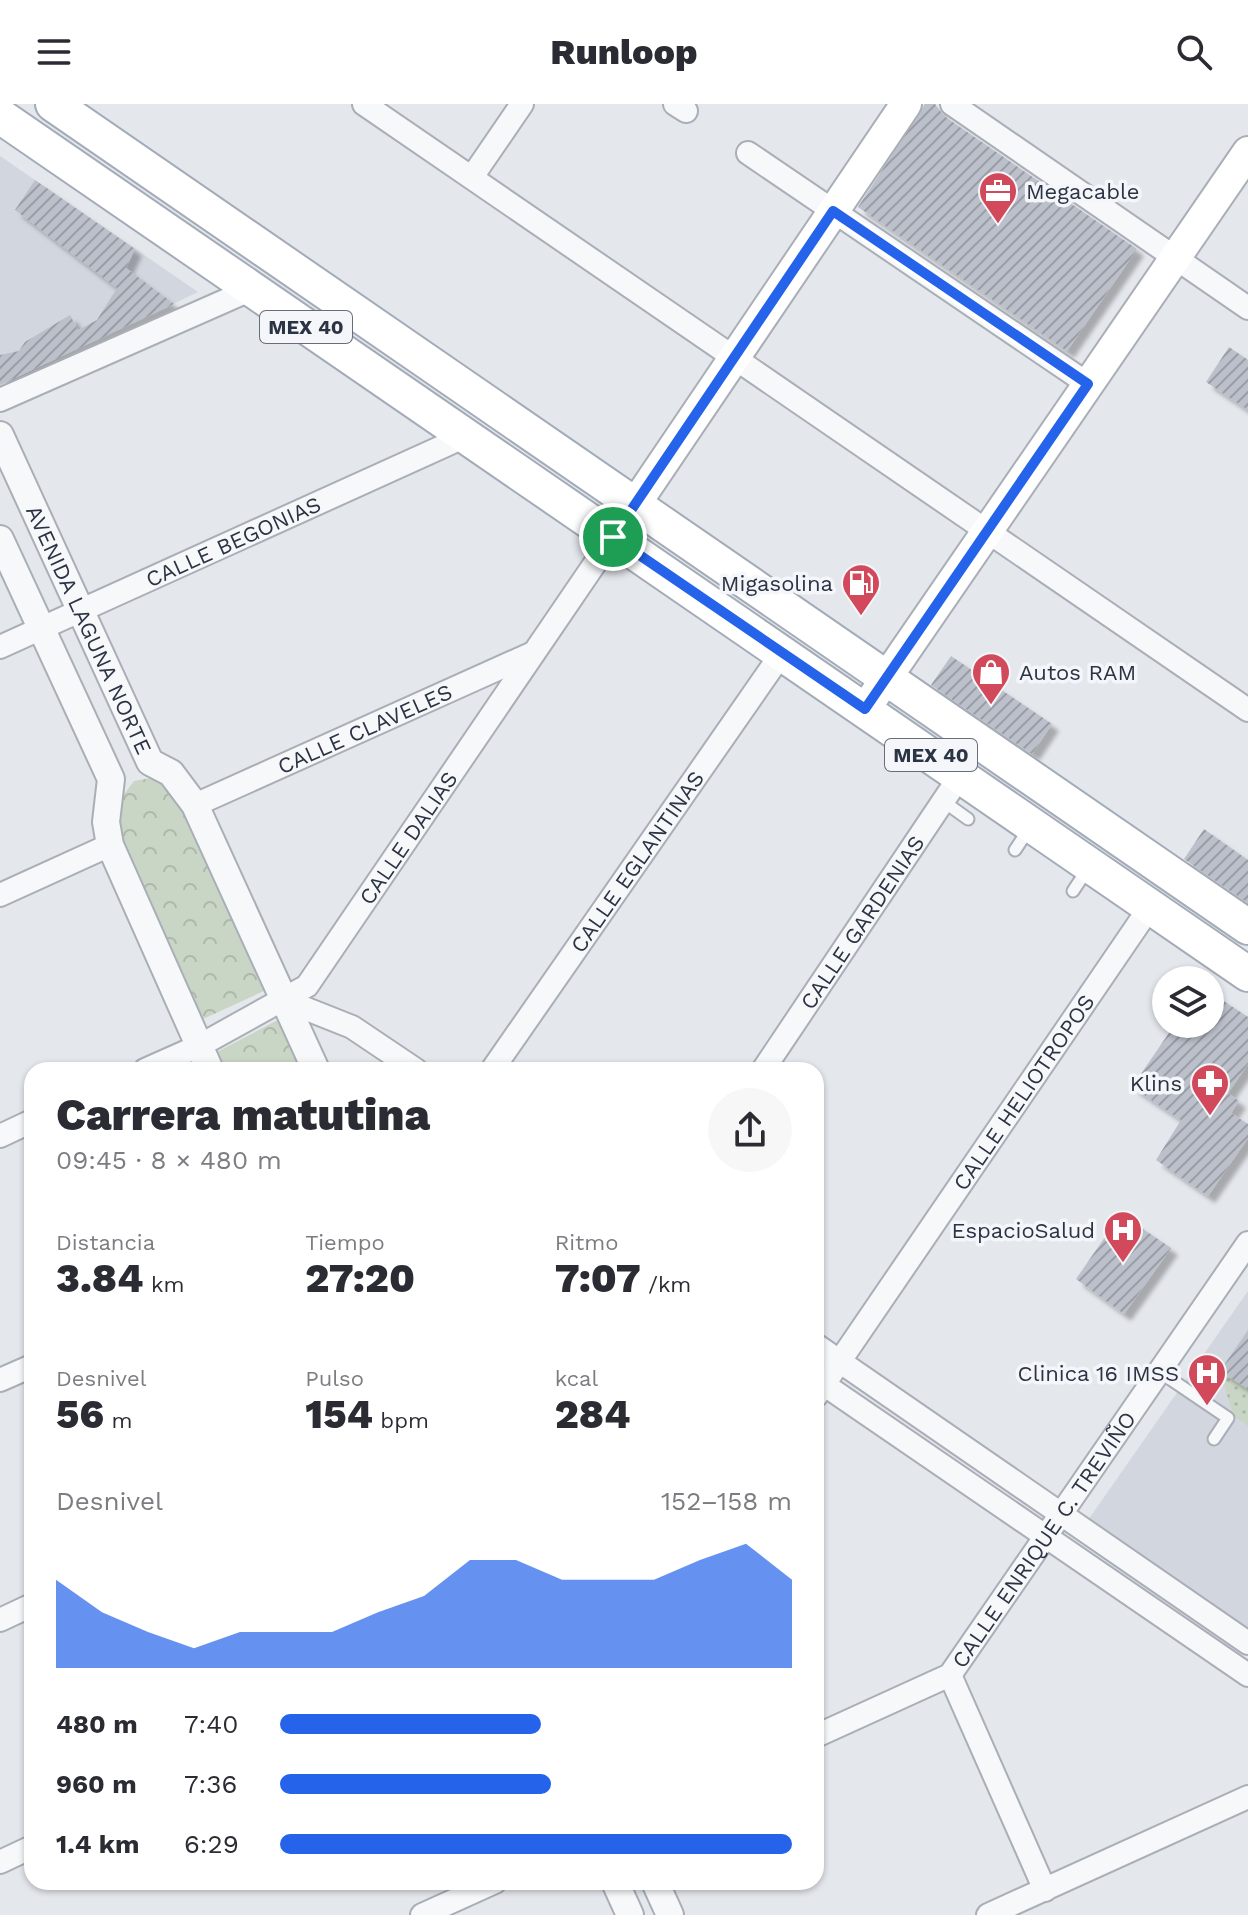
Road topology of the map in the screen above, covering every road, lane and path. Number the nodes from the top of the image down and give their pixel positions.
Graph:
1 (53, 104) edge
2 (364, 104) edge
3 (522, 104) edge
4 (906, 104) edge
5 (952, 104) edge
6 (0, 116) edge
7 (1248, 152) edge
8 (748, 153) dead end
9 (472, 177) junction
10 (833, 211) junction
11 (1175, 258) junction
12 (252, 289) junction
13 (1248, 308) edge
14 (734, 358) junction
15 (1088, 384) junction
16 (0, 400) edge
17 (0, 435) edge
18 (466, 436) junction
19 (635, 504) junction
20 (987, 532) junction
21 (613, 537) junction
22 (0, 539) edge
23 (82, 610) junction
24 (41, 629) junction
25 (0, 647) edge
26 (534, 653) junction
27 (782, 653) junction
28 (887, 678) junction
29 (1246, 706) edge
30 (865, 709) junction
31 (150, 762) junction
32 (111, 779) junction
33 (952, 789) junction
34 (195, 805) junction
35 (968, 819) dead end
36 (110, 845) junction
37 (0, 895) edge
38 (1136, 922) junction
39 (1248, 927) edge
40 (1248, 974) edge
41 (284, 1000) junction
42 (199, 1046) junction
43 (163, 1062) edge
44 (206, 1062) edge
45 (312, 1062) edge
46 (404, 1062) edge
47 (498, 1062) edge
48 (768, 1062) edge
49 (24, 1125) edge
50 (0, 1136) edge
51 (1248, 1243) edge
52 (824, 1351) edge
53 (840, 1362) junction
54 (24, 1370) edge
55 (1160, 1372) junction
56 (0, 1380) edge
57 (824, 1381) edge
58 (824, 1390) edge
59 (1214, 1439) dead end
60 (1061, 1514) junction
61 (1046, 1537) junction
62 (24, 1609) edge
63 (0, 1620) edge
64 (1248, 1643) edge
65 (950, 1675) junction
66 (1248, 1675) edge
67 (824, 1732) edge
68 (1248, 1797) edge
69 (24, 1851) edge
70 (0, 1862) edge
71 (477, 1890) edge
72 (619, 1890) edge
73 (659, 1890) edge
74 (1045, 1890) junction
75 (422, 1915) edge
76 (630, 1915) edge
77 (670, 1915) edge
78 (988, 1915) edge

1 - 19 main road, MEX 40
2 - 9 street
3 - 9 street
4 - 10 main road
5 - 11 street
6 - 12 main road, MEX 40
7 - 11 main road
8 - 10 street
9 - 14 street
10 - 14 main road
10 - 15 street
11 - 13 street
11 - 15 main road
12 - 16 street
12 - 18 main road, MEX 40
14 - 19 main road
14 - 20 street
15 - 20 main road
17 - 23 street, AVENIDA LAGUNA NORTE
18 - 21 main road, MEX 40
18 - 23 street, CALLE BEGONIAS
19 - 21 main road
19 - 28 main road, MEX 40
20 - 28 main road
20 - 29 street
21 - 26 street, CALLE DALIAS
21 - 27 main road, MEX 40
22 - 24 street, AVENIDA LAGUNA NORTE
23 - 24 street, CALLE BEGONIAS
23 - 31 street, AVENIDA LAGUNA NORTE
24 - 25 street, CALLE BEGONIAS
24 - 32 street, AVENIDA LAGUNA NORTE
26 - 34 street, CALLE CLAVELES
26 - 41 street, CALLE DALIAS
27 - 30 main road, MEX 40
27 - 47 street, CALLE EGLANTINAS
28 - 30 main road
28 - 39 main road, MEX 40
30 - 33 main road, MEX 40
31 - 32 street
31 - 34 street, AVENIDA LAGUNA NORTE
32 - 36 street, AVENIDA LAGUNA NORTE
33 - 35 lane
33 - 38 main road, MEX 40
33 - 48 street, CALLE GARDENIAS
34 - 41 street, AVENIDA LAGUNA NORTE
36 - 37 street
36 - 42 street, AVENIDA LAGUNA NORTE
38 - 40 main road, MEX 40
38 - 53 street, CALLE HELIOTROPOS
41 - 42 street, CALLE DALIAS
41 - 45 street, AVENIDA LAGUNA NORTE
41 - 46 street
42 - 43 street, CALLE DALIAS
42 - 44 street, AVENIDA LAGUNA NORTE
49 - 50 street
51 - 55 street, CALLE ENRIQUE C. TREVIÑO
52 - 53 street
53 - 57 street, CALLE HELIOTROPOS
53 - 60 street
54 - 56 street
55 - 59 lane
55 - 60 street, CALLE ENRIQUE C. TREVIÑO
58 - 61 street
60 - 61 street, CALLE ENRIQUE C. TREVIÑO
60 - 64 street
61 - 65 street, CALLE ENRIQUE C. TREVIÑO
61 - 66 street
62 - 63 street
65 - 67 street, CALLE ENRIQUE C. TREVIÑO
65 - 74 street
68 - 74 street
69 - 70 street
71 - 75 street
72 - 76 street
73 - 77 street
74 - 78 street

